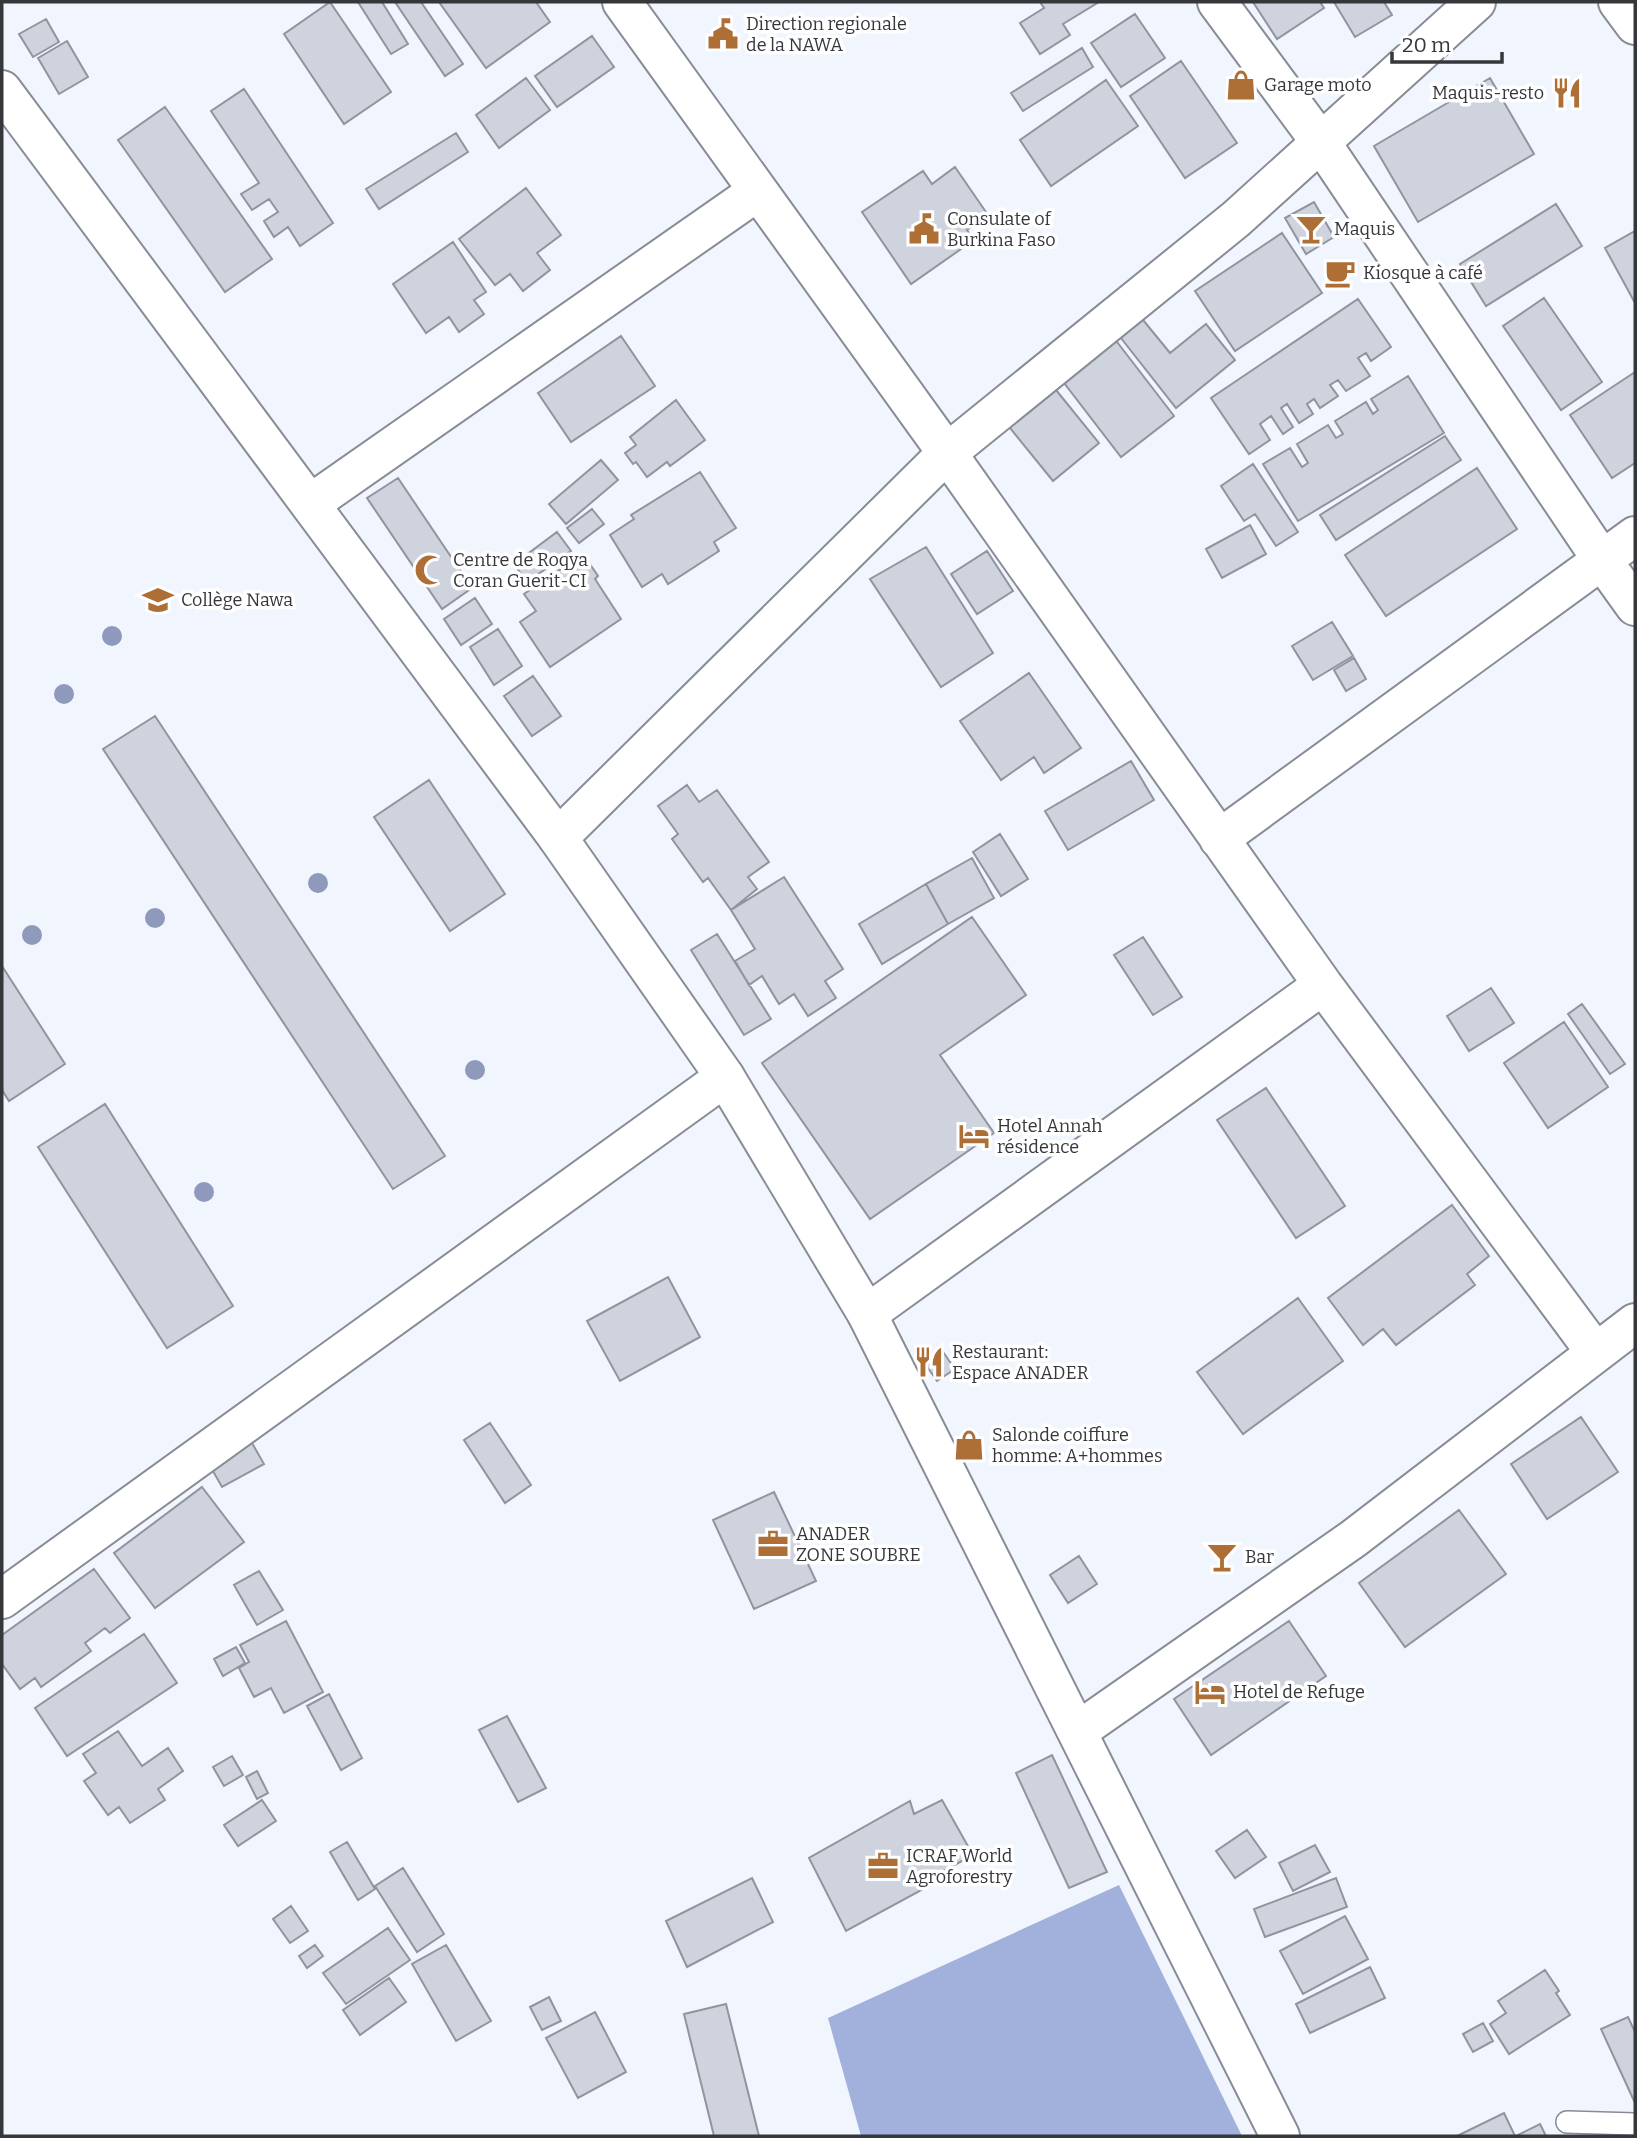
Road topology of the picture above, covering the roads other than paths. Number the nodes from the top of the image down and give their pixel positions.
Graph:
1 (622, 2) edge
2 (1217, 2) edge
3 (1476, 2) edge
4 (1618, 2) edge
5 (1635, 25) edge
6 (2, 90) edge
7 (1322, 144) junction
8 (758, 191) junction
9 (947, 453) junction
10 (310, 503) junction
11 (1635, 536) edge
12 (1602, 560) junction
13 (1635, 606) edge
14 (558, 838) junction
15 (1219, 839) junction
16 (1323, 985) junction
17 (725, 1077) junction
18 (867, 1314) junction
19 (1635, 1324) edge
20 (1597, 1353) junction
21 (2, 1599) edge
22 (1078, 1731) junction
23 (1567, 2122) dead end
24 (1635, 2124) edge
25 (1280, 2136) edge

1 - 8 street
2 - 7 street
3 - 7 street
4 - 5 street
6 - 10 street
7 - 9 street
7 - 12 street
8 - 9 street
8 - 10 street
9 - 14 street
9 - 15 street
10 - 14 street
11 - 12 street
12 - 13 street
12 - 15 street
14 - 17 street
15 - 16 street
16 - 18 street
16 - 20 street
17 - 18 street
17 - 21 street
18 - 22 street
19 - 20 street
20 - 22 street
22 - 25 street
23 - 24 lane

